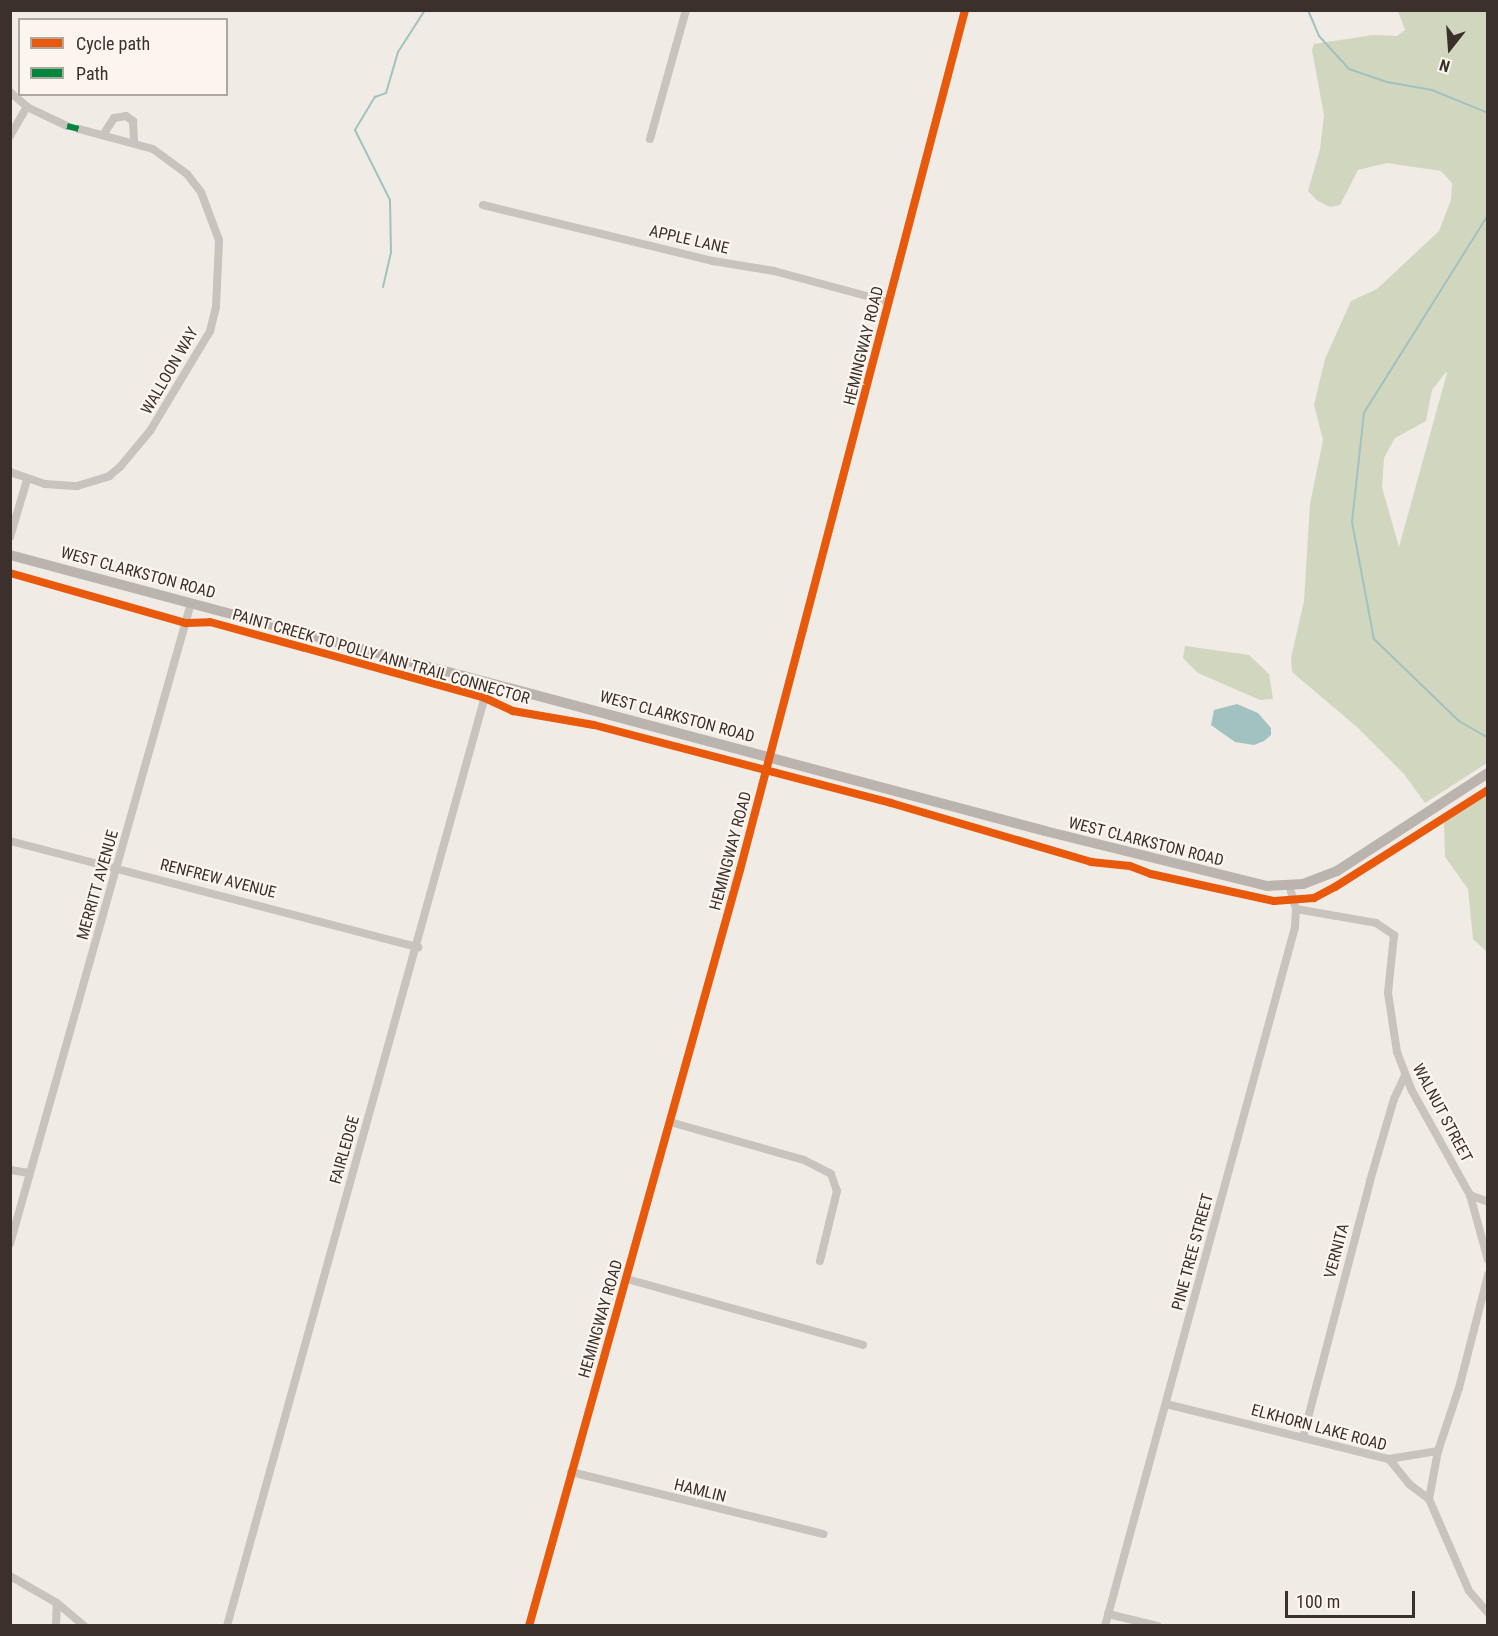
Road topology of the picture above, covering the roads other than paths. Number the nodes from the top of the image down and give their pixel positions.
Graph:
1 (686, 10) edge
2 (965, 10) edge
3 (10, 92) edge
4 (27, 107) junction
5 (67, 126) dead end
6 (79, 129) dead end
7 (103, 135) junction
8 (10, 136) edge
9 (650, 139) dead end
10 (134, 143) junction
11 (483, 205) dead end
12 (889, 302) junction
13 (10, 472) edge
14 (27, 480) junction
15 (10, 537) edge
16 (10, 555) edge
17 (191, 603) junction
18 (489, 682) junction
19 (770, 758) junction
20 (1488, 773) edge
21 (10, 840) edge
22 (117, 868) junction
23 (1289, 884) junction
24 (1296, 909) junction
25 (418, 947) junction
26 (1405, 1075) junction
27 (670, 1122) junction
28 (10, 1170) edge
29 (28, 1173) junction
30 (1470, 1195) junction
31 (1488, 1202) edge
32 (10, 1244) edge
33 (1487, 1249) edge
34 (1488, 1260) edge
35 (820, 1261) dead end
36 (1488, 1275) edge
37 (627, 1279) junction
38 (1486, 1284) edge
39 (863, 1345) dead end
40 (1166, 1404) junction
41 (1303, 1437) junction
42 (1438, 1451) junction
43 (1389, 1459) junction
44 (572, 1472) junction
45 (1429, 1499) junction
46 (823, 1534) dead end
47 (10, 1576) edge
48 (57, 1603) junction
49 (1488, 1613) edge
50 (1108, 1614) junction
51 (56, 1626) edge
52 (84, 1626) edge
53 (227, 1626) edge
54 (529, 1626) edge
55 (1105, 1626) edge
56 (1158, 1626) edge

1 - 9 street
2 - 12 street, HEMINGWAY ROAD
3 - 4 street
4 - 5 street
4 - 8 street
6 - 7 street, WALLOON WAY
7 - 10 street, WALLOON WAY
7 - 10 street
10 - 14 street, WALLOON WAY
11 - 12 street, APPLE LANE
12 - 19 street, HEMINGWAY ROAD
13 - 14 street, WALLOON WAY
14 - 15 street
16 - 17 main road, WEST CLARKSTON ROAD
17 - 18 main road, WEST CLARKSTON ROAD
17 - 22 street, MERRITT AVENUE
18 - 19 main road, WEST CLARKSTON ROAD
18 - 25 street, FAIRLEDGE
19 - 23 main road, WEST CLARKSTON ROAD
19 - 27 street, HEMINGWAY ROAD
20 - 23 main road, WEST CLARKSTON ROAD
21 - 22 street, RENFREW AVENUE
22 - 25 street, RENFREW AVENUE
22 - 29 street, MERRITT AVENUE
23 - 24 street, PINE TREE STREET
24 - 26 street, WALNUT STREET
24 - 40 street, PINE TREE STREET
25 - 53 street, FAIRLEDGE
26 - 30 street, WALNUT STREET
26 - 41 street, VERNITA
27 - 35 street
27 - 37 street, HEMINGWAY ROAD
28 - 29 street
29 - 32 street, MERRITT AVENUE
30 - 31 street
30 - 33 street, WALNUT STREET
33 - 34 street, WALNUT STREET
36 - 38 street
37 - 39 street, HEMINGWAY ROAD
37 - 44 street, HEMINGWAY ROAD
38 - 42 street
40 - 41 street, ELKHORN LAKE ROAD
40 - 50 street, PINE TREE STREET
41 - 43 street, ELKHORN LAKE ROAD
42 - 43 street
42 - 45 street
43 - 45 street, ELKHORN LAKE ROAD
44 - 46 street, HAMLIN
44 - 54 street, HEMINGWAY ROAD
45 - 49 street, ELKHORN LAKE ROAD
47 - 48 street
48 - 51 street
48 - 52 street
50 - 55 street, PINE TREE STREET
50 - 56 street

